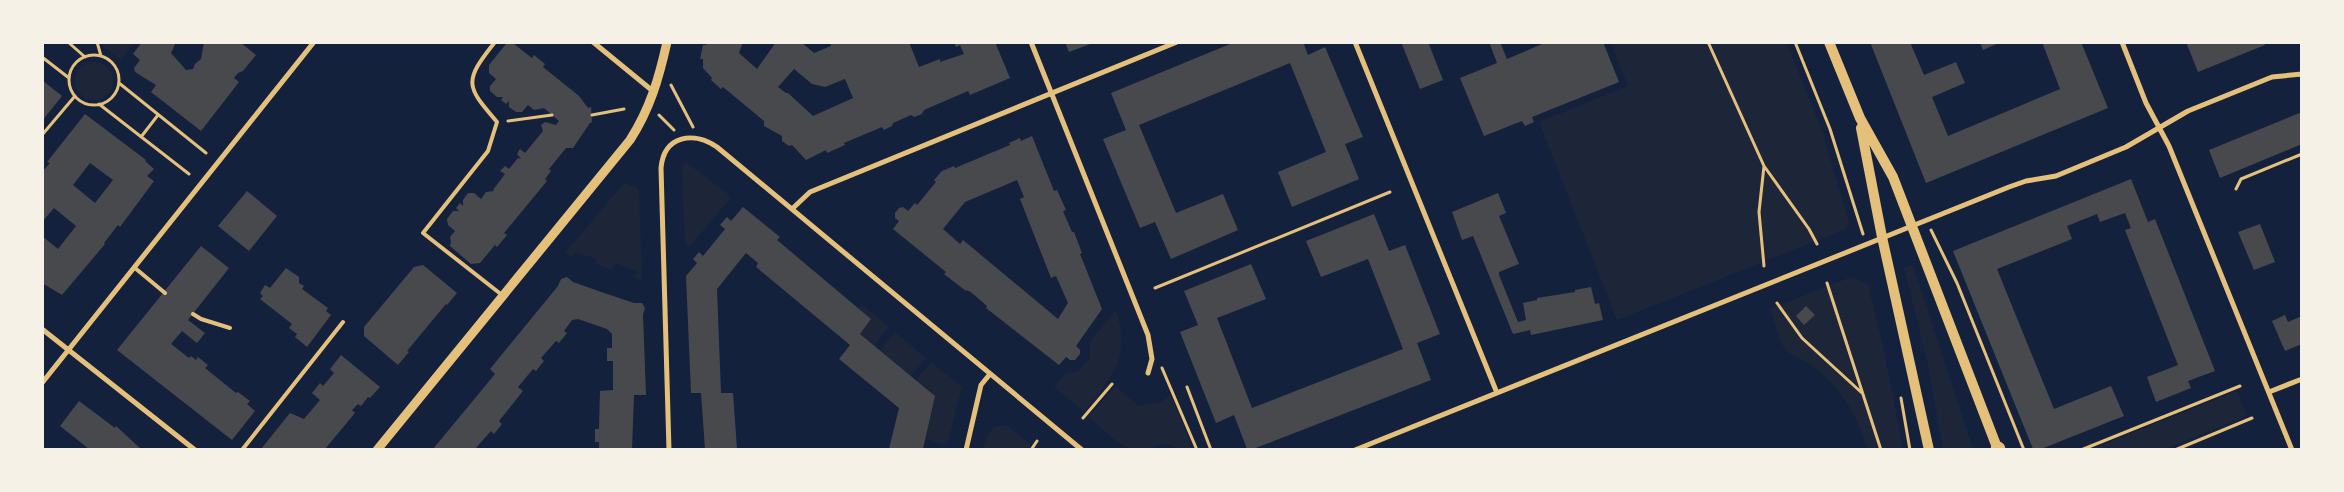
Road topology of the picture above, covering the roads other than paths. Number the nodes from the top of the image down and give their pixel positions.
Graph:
1 (314, 42) edge
2 (494, 42) edge
3 (593, 42) edge
4 (668, 42) edge
5 (1031, 42) edge
6 (1177, 42) edge
7 (1355, 42) edge
8 (1829, 42) edge
9 (2122, 42) edge
10 (2302, 74) edge
11 (654, 93) junction
12 (1051, 94) junction
13 (1860, 118) junction
14 (2158, 128) junction
15 (792, 209) junction
16 (1912, 225) junction
17 (1882, 237) junction
18 (135, 268) junction
19 (165, 292) dead end
20 (504, 296) junction
21 (193, 314) dead end
22 (343, 322) dead end
23 (230, 328) dead end
24 (42, 329) edge
25 (69, 350) junction
26 (1148, 373) dead end
27 (990, 374) junction
28 (2302, 379) edge
29 (42, 383) edge
30 (1497, 392) junction
31 (2269, 392) junction
32 (1998, 449) edge
33 (195, 450) edge
34 (242, 450) edge
35 (378, 450) edge
36 (669, 450) edge
37 (966, 450) edge
38 (1082, 450) edge
39 (1354, 450) edge
40 (1929, 450) edge
41 (2292, 450) edge

1 - 18 street
2 - 20 lane
3 - 11 street
4 - 11 street
5 - 12 street
6 - 12 street
7 - 30 street
8 - 13 main road
9 - 14 street
10 - 14 street
11 - 20 street
12 - 15 street
12 - 26 street
13 - 16 main road
13 - 17 main road
14 - 16 street
14 - 31 street
15 - 27 street
15 - 36 street
16 - 17 street
16 - 32 main road
17 - 30 street
17 - 40 main road
18 - 19 lane
18 - 25 street
20 - 35 street
21 - 23 lane
22 - 34 lane
24 - 25 street
25 - 29 street
25 - 33 street
27 - 37 street
27 - 38 street
28 - 31 street
30 - 39 street
31 - 41 street

